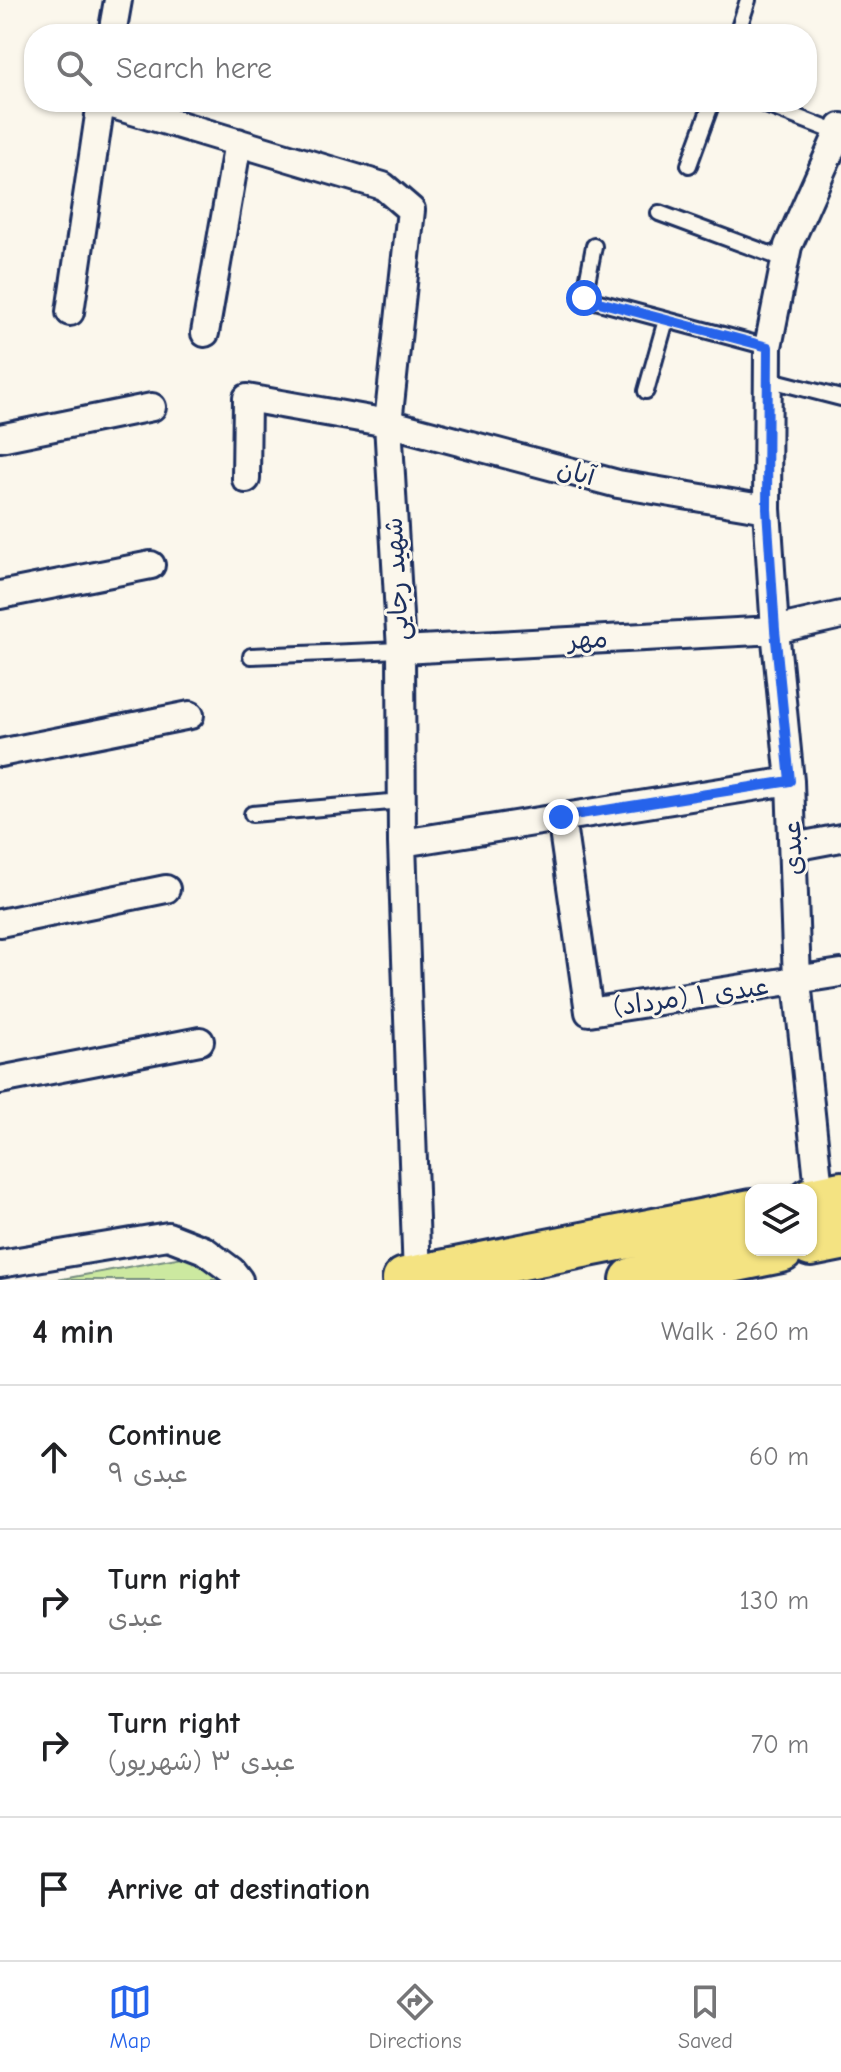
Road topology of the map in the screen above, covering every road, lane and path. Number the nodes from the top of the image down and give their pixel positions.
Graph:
1 (118, 0) edge
2 (748, 0) edge
3 (114, 24) edge
4 (740, 24) edge
5 (100, 112) edge
6 (136, 112) edge
7 (708, 112) edge
8 (787, 112) edge
9 (840, 130) edge
10 (238, 142) junction
11 (689, 165) dead end
12 (659, 213) dead end
13 (594, 246) dead end
14 (786, 260) junction
15 (70, 312) dead end
16 (666, 320) junction
17 (205, 333) dead end
18 (768, 347) junction
19 (767, 379) junction
20 (646, 391) dead end
21 (841, 398) edge
22 (152, 407) dead end
23 (388, 423) junction
24 (0, 438) edge
25 (246, 479) dead end
26 (767, 509) junction
27 (151, 565) dead end
28 (0, 595) edge
29 (841, 615) edge
30 (775, 630) junction
31 (401, 650) junction
32 (251, 656) dead end
33 (190, 715) dead end
34 (0, 753) edge
35 (790, 781) junction
36 (402, 801) junction
37 (252, 814) dead end
38 (561, 817) junction
39 (841, 838) edge
40 (402, 843) junction
41 (793, 847) junction
42 (166, 889) dead end
43 (0, 923) edge
44 (841, 973) edge
45 (797, 981) junction
46 (200, 1041) dead end
47 (0, 1080) edge
48 (824, 1198) edge
49 (745, 1213) edge
50 (841, 1238) edge
51 (817, 1243) edge
52 (752, 1256) edge
53 (0, 1264) edge
54 (411, 1279) edge
55 (239, 1280) edge
56 (637, 1280) edge

1 - 3 street
2 - 4 lane
5 - 15 street
6 - 10 street, شهید رجایی
7 - 11 lane
8 - 9 lane
9 - 14 street, عبدی
10 - 17 street
10 - 23 street, شهید رجایی
12 - 14 lane
13 - 16 lane
14 - 18 street, عبدی
16 - 18 lane
16 - 20 lane
18 - 19 street, عبدی
19 - 21 lane
19 - 26 street, عبدی
22 - 24 street
23 - 25 street, آبان
23 - 26 street, آبان
23 - 31 street, شهید رجایی
26 - 30 street, عبدی
27 - 28 street
29 - 30 street, مهر
30 - 31 street, مهر
30 - 35 street, عبدی
31 - 32 lane
31 - 36 street, شهید رجایی
33 - 34 street
35 - 38 street
35 - 41 street, عبدی
36 - 37 lane
36 - 40 street, شهید رجایی
38 - 40 street
38 - 45 street, عبدی ۱ (مرداد)
39 - 41 street
40 - 54 street, شهید رجایی
41 - 45 street, عبدی
42 - 43 street
44 - 45 street
45 - 48 street, عبدی
46 - 47 street
49 - 54 highway
50 - 51 highway
52 - 56 highway
53 - 55 street

